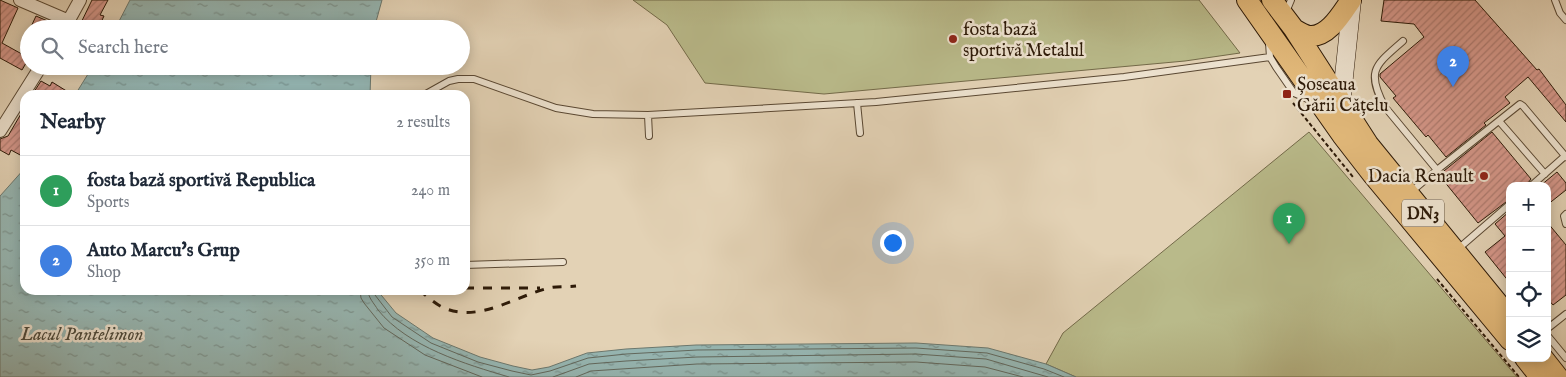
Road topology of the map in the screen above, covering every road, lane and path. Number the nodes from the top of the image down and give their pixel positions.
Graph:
1 (20, 0) edge
2 (80, 0) edge
3 (1247, 0) edge
4 (1272, 0) edge
5 (1352, 0) edge
6 (1555, 0) edge
7 (1290, 15) edge
8 (57, 20) edge
9 (69, 20) edge
10 (1566, 20) edge
11 (1267, 27) junction
12 (1403, 40) dead end
13 (1270, 57) junction
14 (35, 75) edge
15 (26, 90) edge
16 (433, 90) edge
17 (20, 100) edge
18 (1319, 102) junction
19 (857, 103) junction
20 (1342, 105) junction
21 (648, 115) junction
22 (1499, 121) junction
23 (0, 132) edge
24 (860, 133) dead end
25 (1342, 135) junction
26 (650, 136) dead end
27 (1566, 157) edge
28 (1437, 170) junction
29 (1545, 174) junction
30 (1536, 182) edge
31 (1408, 194) junction
32 (1506, 207) edge
33 (1566, 214) edge
34 (1566, 224) edge
35 (1455, 251) junction
36 (563, 262) dead end
37 (470, 265) edge
38 (1566, 314) edge
39 (1509, 317) edge
40 (1551, 326) edge
41 (1506, 335) edge
42 (1551, 340) edge
43 (1566, 358) edge
44 (1528, 362) edge
45 (1546, 362) edge
46 (1540, 377) edge
47 (1558, 377) edge

1 - 8 street
2 - 9 street
3 - 11 main road, DN3
4 - 7 main road, DN3
5 - 7 main road
5 - 20 main road
6 - 10 lane
7 - 20 main road, DN3
11 - 13 lane
11 - 18 main road, DN3
12 - 28 lane
13 - 18 lane
13 - 19 lane
14 - 15 street
16 - 21 lane
17 - 23 street
18 - 20 main road
18 - 25 main road, DN3
19 - 21 lane
19 - 24 lane
20 - 25 main road
20 - 31 main road, DN3
21 - 26 lane
22 - 27 lane
22 - 28 lane
22 - 29 lane
25 - 41 main road, DN3
27 - 29 lane
28 - 31 lane
29 - 30 lane
31 - 35 main road, DN3
32 - 35 lane
33 - 34 lane
35 - 39 main road, DN3
36 - 37 lane
38 - 40 lane
42 - 43 lane
44 - 46 main road
45 - 47 main road

